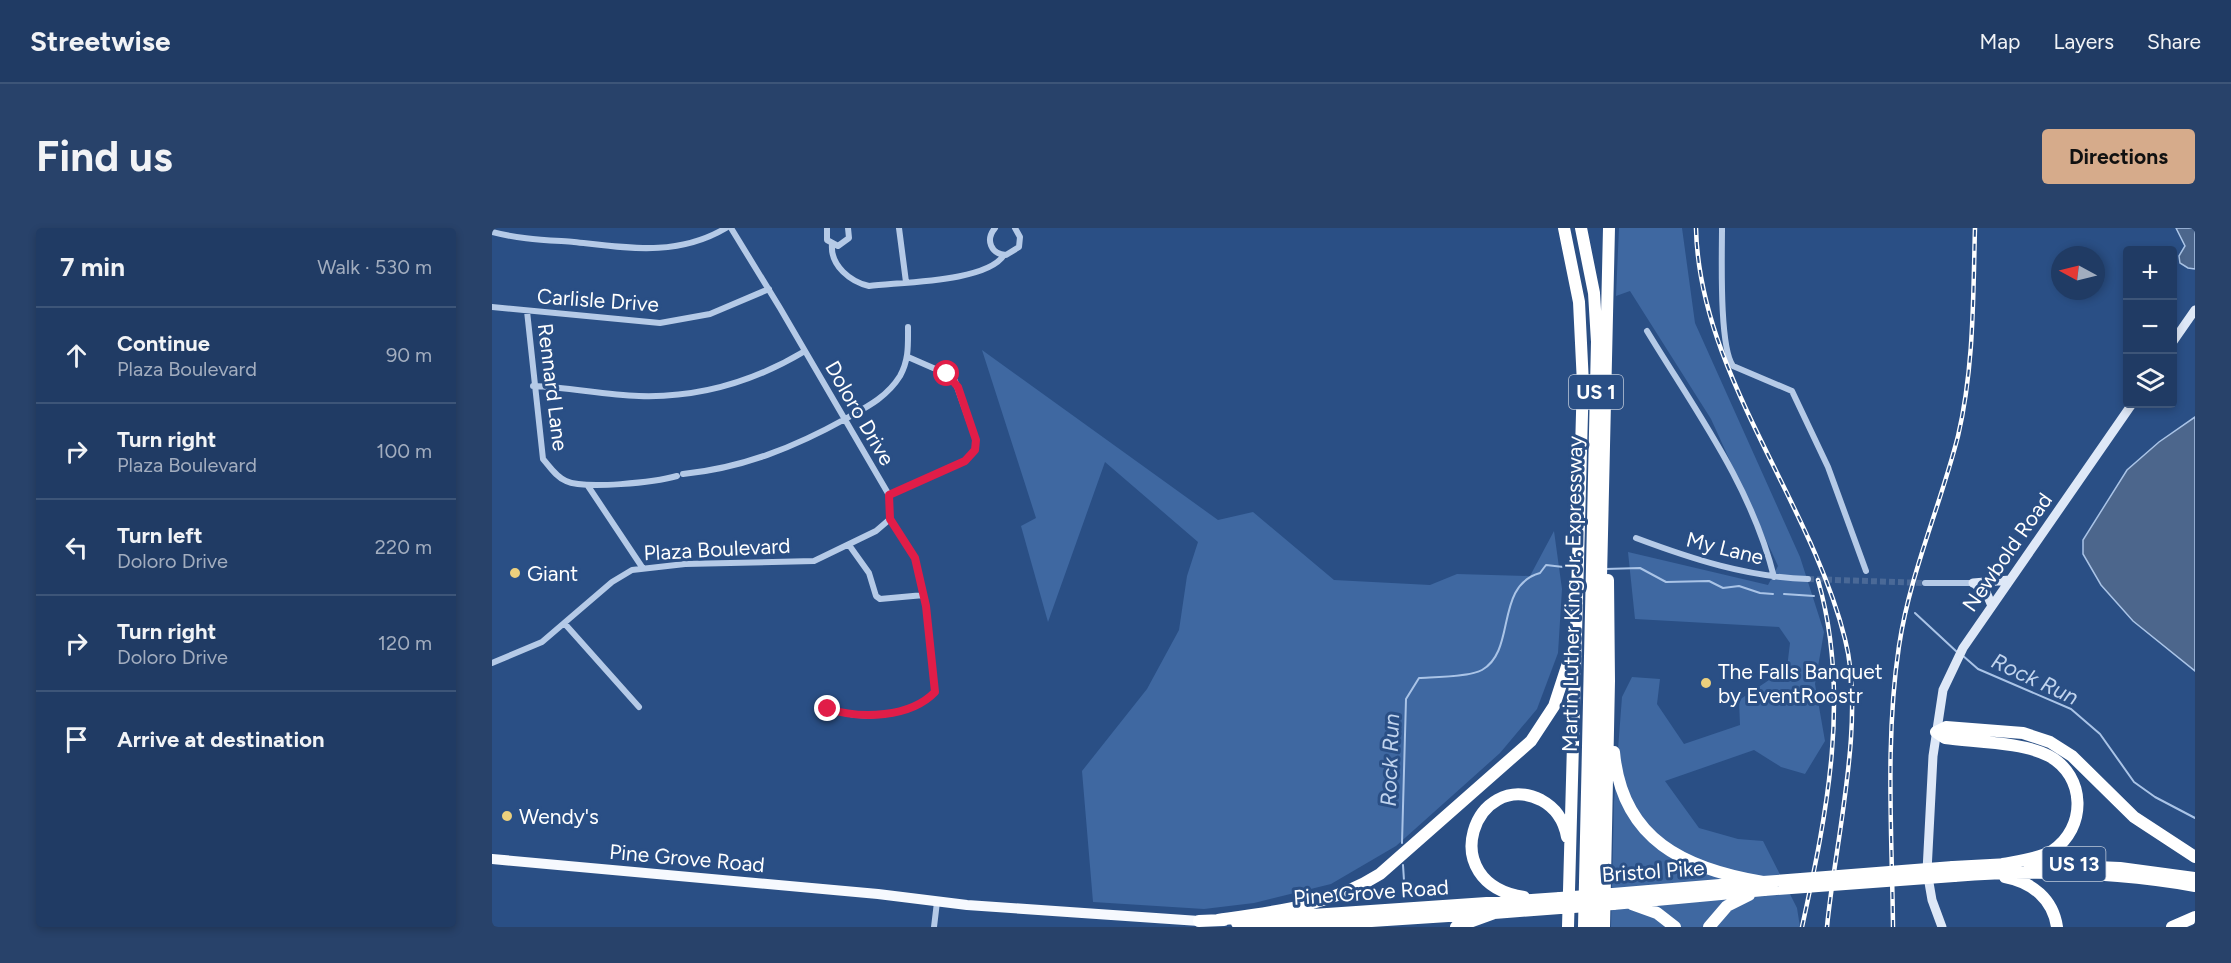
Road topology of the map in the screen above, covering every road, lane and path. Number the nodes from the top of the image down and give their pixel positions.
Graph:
1 (726, 228) edge
2 (731, 228) edge
3 (827, 228) edge
4 (848, 228) edge
5 (899, 228) edge
6 (995, 228) edge
7 (1015, 228) edge
8 (1564, 228) edge
9 (1581, 228) edge
10 (1602, 228) edge
11 (1609, 228) edge
12 (1615, 228) edge
13 (1722, 228) edge
14 (492, 232) edge
15 (832, 244) junction
16 (1004, 255) junction
17 (1607, 272) junction
18 (906, 282) junction
19 (769, 289) junction
20 (492, 306) edge
21 (2195, 310) edge
22 (527, 311) junction
23 (908, 327) dead end
24 (1647, 331) dead end
25 (2177, 336) edge
26 (805, 351) junction
27 (908, 357) junction
28 (533, 386) junction
29 (2129, 408) edge
30 (845, 420) junction
31 (588, 486) junction
32 (889, 495) junction
33 (890, 519) junction
34 (1636, 538) dead end
35 (849, 546) junction
36 (1592, 557) junction
37 (642, 567) junction
38 (1866, 571) dead end
39 (1774, 577) junction
40 (1808, 579) tunnel mouth
41 (2010, 580) junction
42 (1592, 583) junction
43 (1925, 583) tunnel mouth
44 (1973, 583) junction
45 (924, 595) junction
46 (1992, 606) junction
47 (1576, 614) junction
48 (565, 624) junction
49 (492, 663) edge
50 (1610, 681) junction
51 (639, 708) dead end
52 (828, 709) dead end
53 (1935, 732) junction
54 (492, 852) edge
55 (1570, 852) junction
56 (2195, 857) edge
57 (492, 859) edge
58 (512, 861) junction
59 (2003, 864) junction
60 (1953, 872) junction
61 (1980, 874) junction
62 (2195, 878) edge
63 (1764, 886) junction
64 (2195, 886) edge
65 (878, 894) junction
66 (1546, 899) junction
67 (1613, 899) junction
68 (937, 902) junction
69 (1628, 902) junction
70 (1560, 903) junction
71 (994, 905) junction
72 (1494, 913) junction
73 (2195, 917) edge
74 (1218, 920) junction
75 (1198, 921) junction
76 (934, 927) edge
77 (1456, 927) edge
78 (1568, 927) edge
79 (1584, 927) edge
80 (1593, 927) edge
81 (1604, 927) edge
82 (1675, 927) edge
83 (1709, 927) edge
84 (1942, 927) edge
85 (2057, 927) edge
86 (2172, 927) edge

1 - 14 street
2 - 19 street, Doloro Drive
3 - 15 street
4 - 15 street
5 - 18 street
6 - 16 street
7 - 16 street
8 - 36 highway
9 - 36 highway, Martin Luther King Jr. Expressway / US 1
10 - 17 highway
11 - 17 highway, Martin Luther King Jr. Expressway / US 1
12 - 36 highway
13 - 38 street
15 - 18 street
16 - 18 street
17 - 36 highway, Martin Luther King Jr. Expressway / US 1
19 - 22 street, Carlisle Drive
19 - 26 street, Doloro Drive
20 - 22 street, Carlisle Drive
21 - 25 main road
22 - 28 street, Rennard Lane
23 - 27 street
24 - 39 street
26 - 28 street
26 - 30 street, Doloro Drive
27 - 30 street
27 - 32 street
28 - 31 street, Rennard Lane
29 - 41 main road, Newbold Road
30 - 31 street
30 - 32 street, Doloro Drive
31 - 37 street
32 - 33 street, Doloro Drive
33 - 35 street, Plaza Boulevard
33 - 45 street
34 - 39 street, My Lane
35 - 37 street, Plaza Boulevard
35 - 45 street
36 - 42 highway
36 - 42 highway
37 - 48 street, Plaza Boulevard
39 - 40 street, My Lane
41 - 44 main road
41 - 46 main road, Newbold Road
42 - 47 highway
42 - 50 highway
42 - 79 highway, Martin Luther King Jr. Expressway
42 - 80 highway, Martin Luther King Jr. Expressway
43 - 44 street
44 - 46 main road
45 - 52 street
46 - 53 main road, Newbold Road
47 - 55 highway
47 - 74 highway
48 - 49 street, Plaza Boulevard
48 - 51 street
50 - 63 highway
50 - 81 highway
53 - 56 highway
53 - 59 highway
53 - 84 main road, Newbold Road
54 - 58 main road
55 - 66 highway
55 - 78 highway
57 - 58 main road, Pine Grove Road
58 - 65 main road, Pine Grove Road
59 - 60 highway, US 13
59 - 62 highway, US 13
60 - 61 highway, US 13
60 - 63 highway, US 13, bridge
61 - 64 highway, US 13
61 - 85 highway
63 - 67 highway, Bristol Pike / US 13
63 - 69 highway, US 13
63 - 83 highway
65 - 68 main road, Pine Grove Road
65 - 71 main road, Pine Grove Road
66 - 70 highway, Bristol Pike / US 13
66 - 74 highway, Pine Grove Road
67 - 69 highway, US 13
67 - 70 highway, Bristol Pike / US 13, bridge
68 - 71 main road, Pine Grove Road
68 - 76 street
69 - 82 highway
70 - 72 highway, US 13
71 - 75 main road, Pine Grove Road
72 - 75 highway, Pine Grove Road
72 - 77 highway
73 - 86 highway
74 - 75 highway, Pine Grove Road

